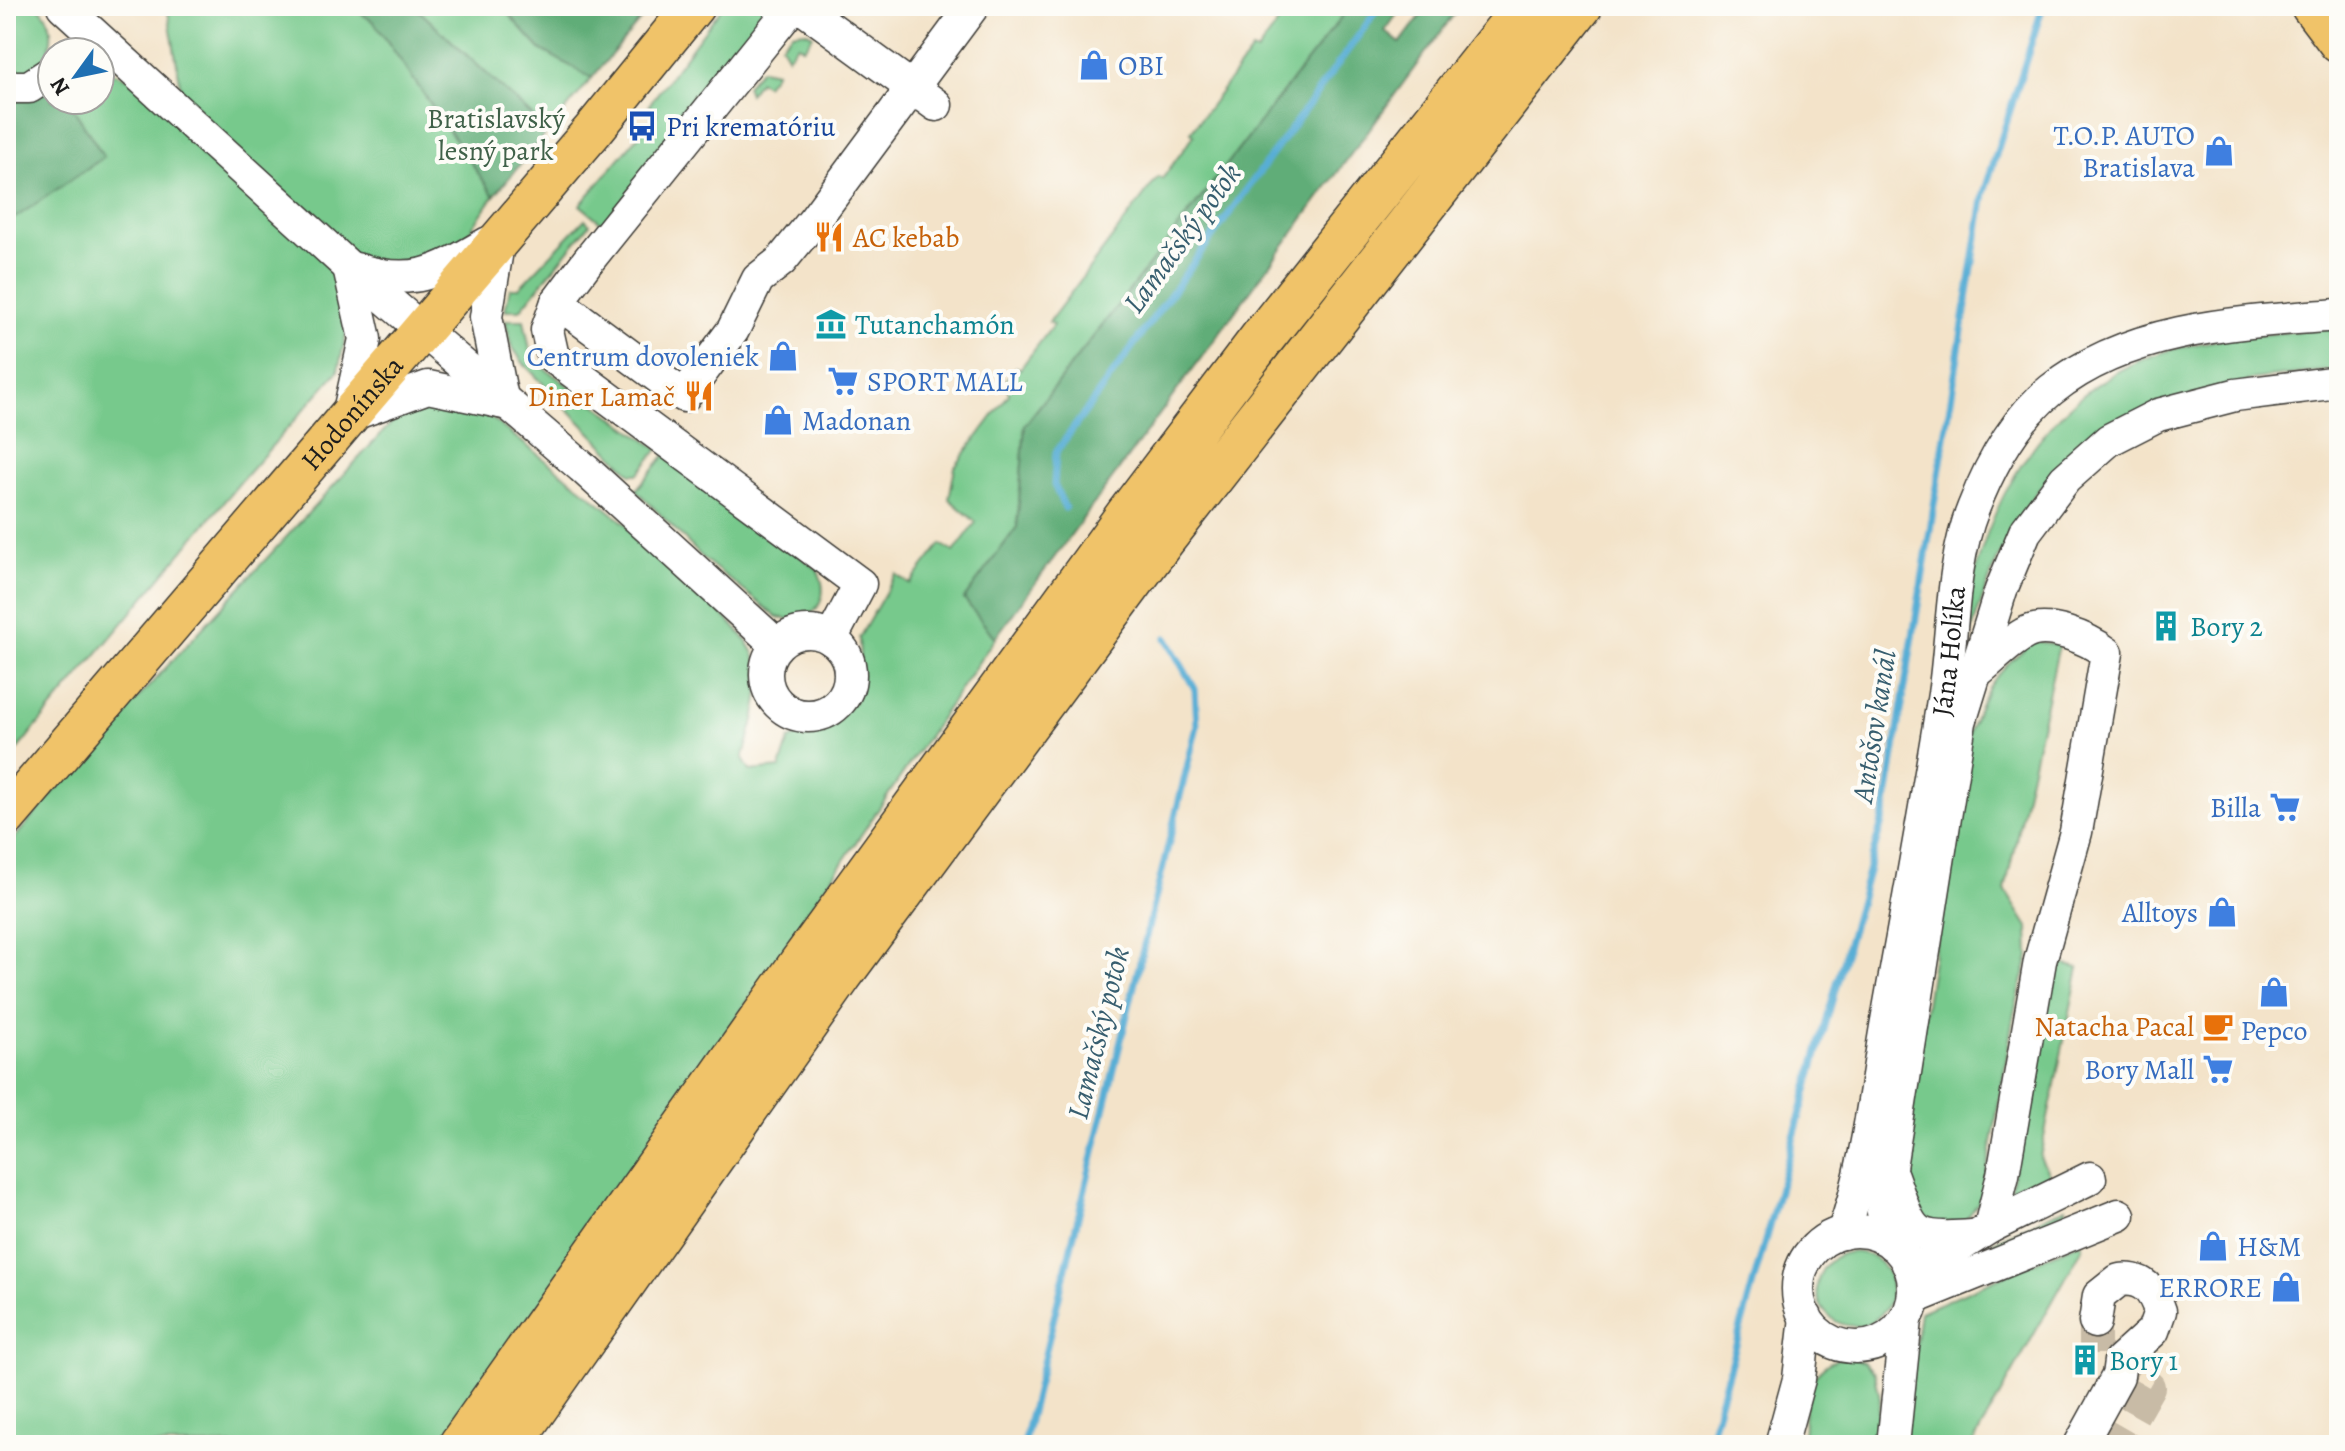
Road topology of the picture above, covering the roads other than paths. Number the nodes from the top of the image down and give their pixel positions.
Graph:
1 (63, 6) edge
2 (694, 6) edge
3 (793, 6) edge
4 (800, 6) edge
5 (973, 6) edge
6 (1526, 6) edge
7 (1580, 6) edge
8 (1609, 6) edge
9 (2311, 6) edge
10 (79, 36) edge
11 (2339, 43) edge
12 (1549, 45) junction
13 (116, 61) edge
14 (36, 82) edge
15 (6, 87) edge
16 (924, 96) junction
17 (499, 238) junction
18 (349, 267) junction
19 (557, 302) junction
20 (2339, 315) edge
21 (420, 329) junction
22 (2339, 382) edge
23 (503, 403) junction
24 (348, 416) junction
25 (831, 639) junction
26 (777, 645) junction
27 (1974, 674) junction
28 (6, 817) edge
29 (1890, 1170) junction
30 (2090, 1178) dead end
31 (2119, 1215) dead end
32 (1983, 1231) junction
33 (1843, 1233) junction
34 (1900, 1254) junction
35 (1910, 1308) junction
36 (1806, 1317) junction
37 (2095, 1322) tunnel mouth
38 (1855, 1345) junction
39 (1799, 1379) junction
40 (461, 1445) edge
41 (509, 1445) edge
42 (1781, 1445) edge
43 (1882, 1445) edge
44 (1893, 1445) edge
45 (2080, 1445) edge

1 - 10 street
2 - 17 main road, Hodonínska
3 - 19 street
4 - 16 street
5 - 16 street
6 - 40 highway
7 - 12 highway
8 - 12 highway
9 - 11 main road
12 - 41 highway
13 - 18 street
14 - 15 street
16 - 19 street
17 - 18 street
17 - 21 main road, Hodonínska
17 - 23 street
18 - 21 street
18 - 24 street
19 - 25 street
20 - 33 street, Jána Holíka
21 - 23 street
21 - 24 main road, Hodonínska
22 - 27 street, Jána Holíka
23 - 24 street
23 - 26 street
24 - 28 main road, Hodonínska
25 - 26 street
25 - 26 street
27 - 29 street, Jána Holíka
27 - 32 street
29 - 32 street
29 - 34 street, Jána Holíka
30 - 32 street
31 - 35 street
32 - 34 street
33 - 34 street
33 - 36 street
34 - 35 street
35 - 38 street
35 - 44 street
36 - 38 street
36 - 39 street
37 - 45 street
38 - 39 street
38 - 43 street
39 - 42 street

